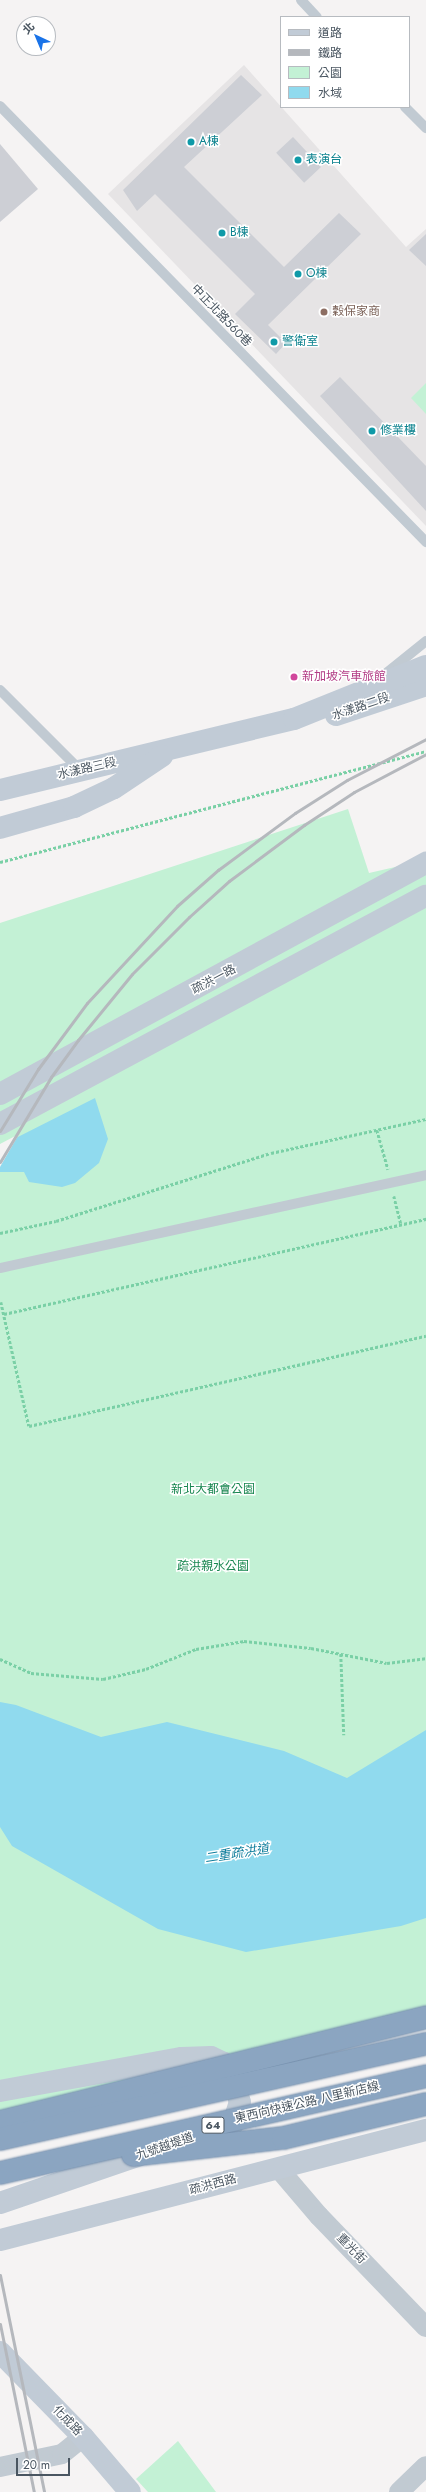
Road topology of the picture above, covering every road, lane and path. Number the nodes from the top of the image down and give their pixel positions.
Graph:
1 (301, 0) edge
2 (316, 16) edge
3 (0, 106) edge
4 (406, 108) edge
5 (426, 128) edge
6 (426, 542) edge
7 (426, 641) edge
8 (426, 666) edge
9 (426, 685) edge
10 (370, 686) junction
11 (0, 690) edge
12 (294, 719) junction
13 (175, 748) junction
14 (426, 751) edge
15 (80, 770) junction
16 (0, 790) edge
17 (0, 828) edge
18 (0, 862) edge
19 (426, 863) edge
20 (426, 896) edge
21 (0, 1094) edge
22 (426, 1119) edge
23 (0, 1124) edge
24 (426, 1175) edge
25 (426, 1219) edge
26 (0, 1233) edge
27 (0, 1268) edge
28 (1, 1302) dead end
29 (4, 1314) junction
30 (426, 1336) edge
31 (341, 1654) junction
32 (426, 1658) edge
33 (0, 1659) edge
34 (344, 1735) dead end
35 (426, 2017) edge
36 (426, 2044) edge
37 (426, 2076) edge
38 (0, 2091) edge
39 (426, 2104) edge
40 (0, 2122) edge
41 (426, 2130) edge
42 (0, 2139) edge
43 (278, 2168) junction
44 (9, 2171) edge
45 (0, 2203) edge
46 (0, 2240) edge
47 (426, 2327) edge
48 (0, 2352) edge
49 (83, 2437) junction
50 (426, 2466) edge
51 (0, 2467) edge
52 (130, 2492) edge
53 (399, 2492) edge

1 - 2 lane
3 - 6 lane, 中正北路560巷
4 - 5 lane
7 - 10 lane
8 - 10 street, 水漾路二段
9 - 12 street, 水漾路二段
10 - 12 street, 水漾路二段
11 - 15 lane
12 - 13 street, 水漾路二段
13 - 15 street, 水漾路三段
13 - 17 street
14 - 18 path
15 - 16 street, 水漾路三段
19 - 21 street, 疏洪一路
20 - 23 street
22 - 26 path
24 - 27 lane
25 - 29 path
28 - 29 path
29 - 30 path
31 - 32 path
31 - 33 path
31 - 34 path
35 - 40 highway, bridge
36 - 42 highway, bridge
37 - 44 highway, 東西向快速公路 八里新店線 / 64, bridge
38 - 45 street, 九號越堤道
39 - 44 highway, bridge
41 - 43 street, 疏洪西路
43 - 46 street, 疏洪西路
43 - 47 street, 重光街
48 - 49 street, 化成路
49 - 51 street
49 - 52 street, 化成路
50 - 53 street

